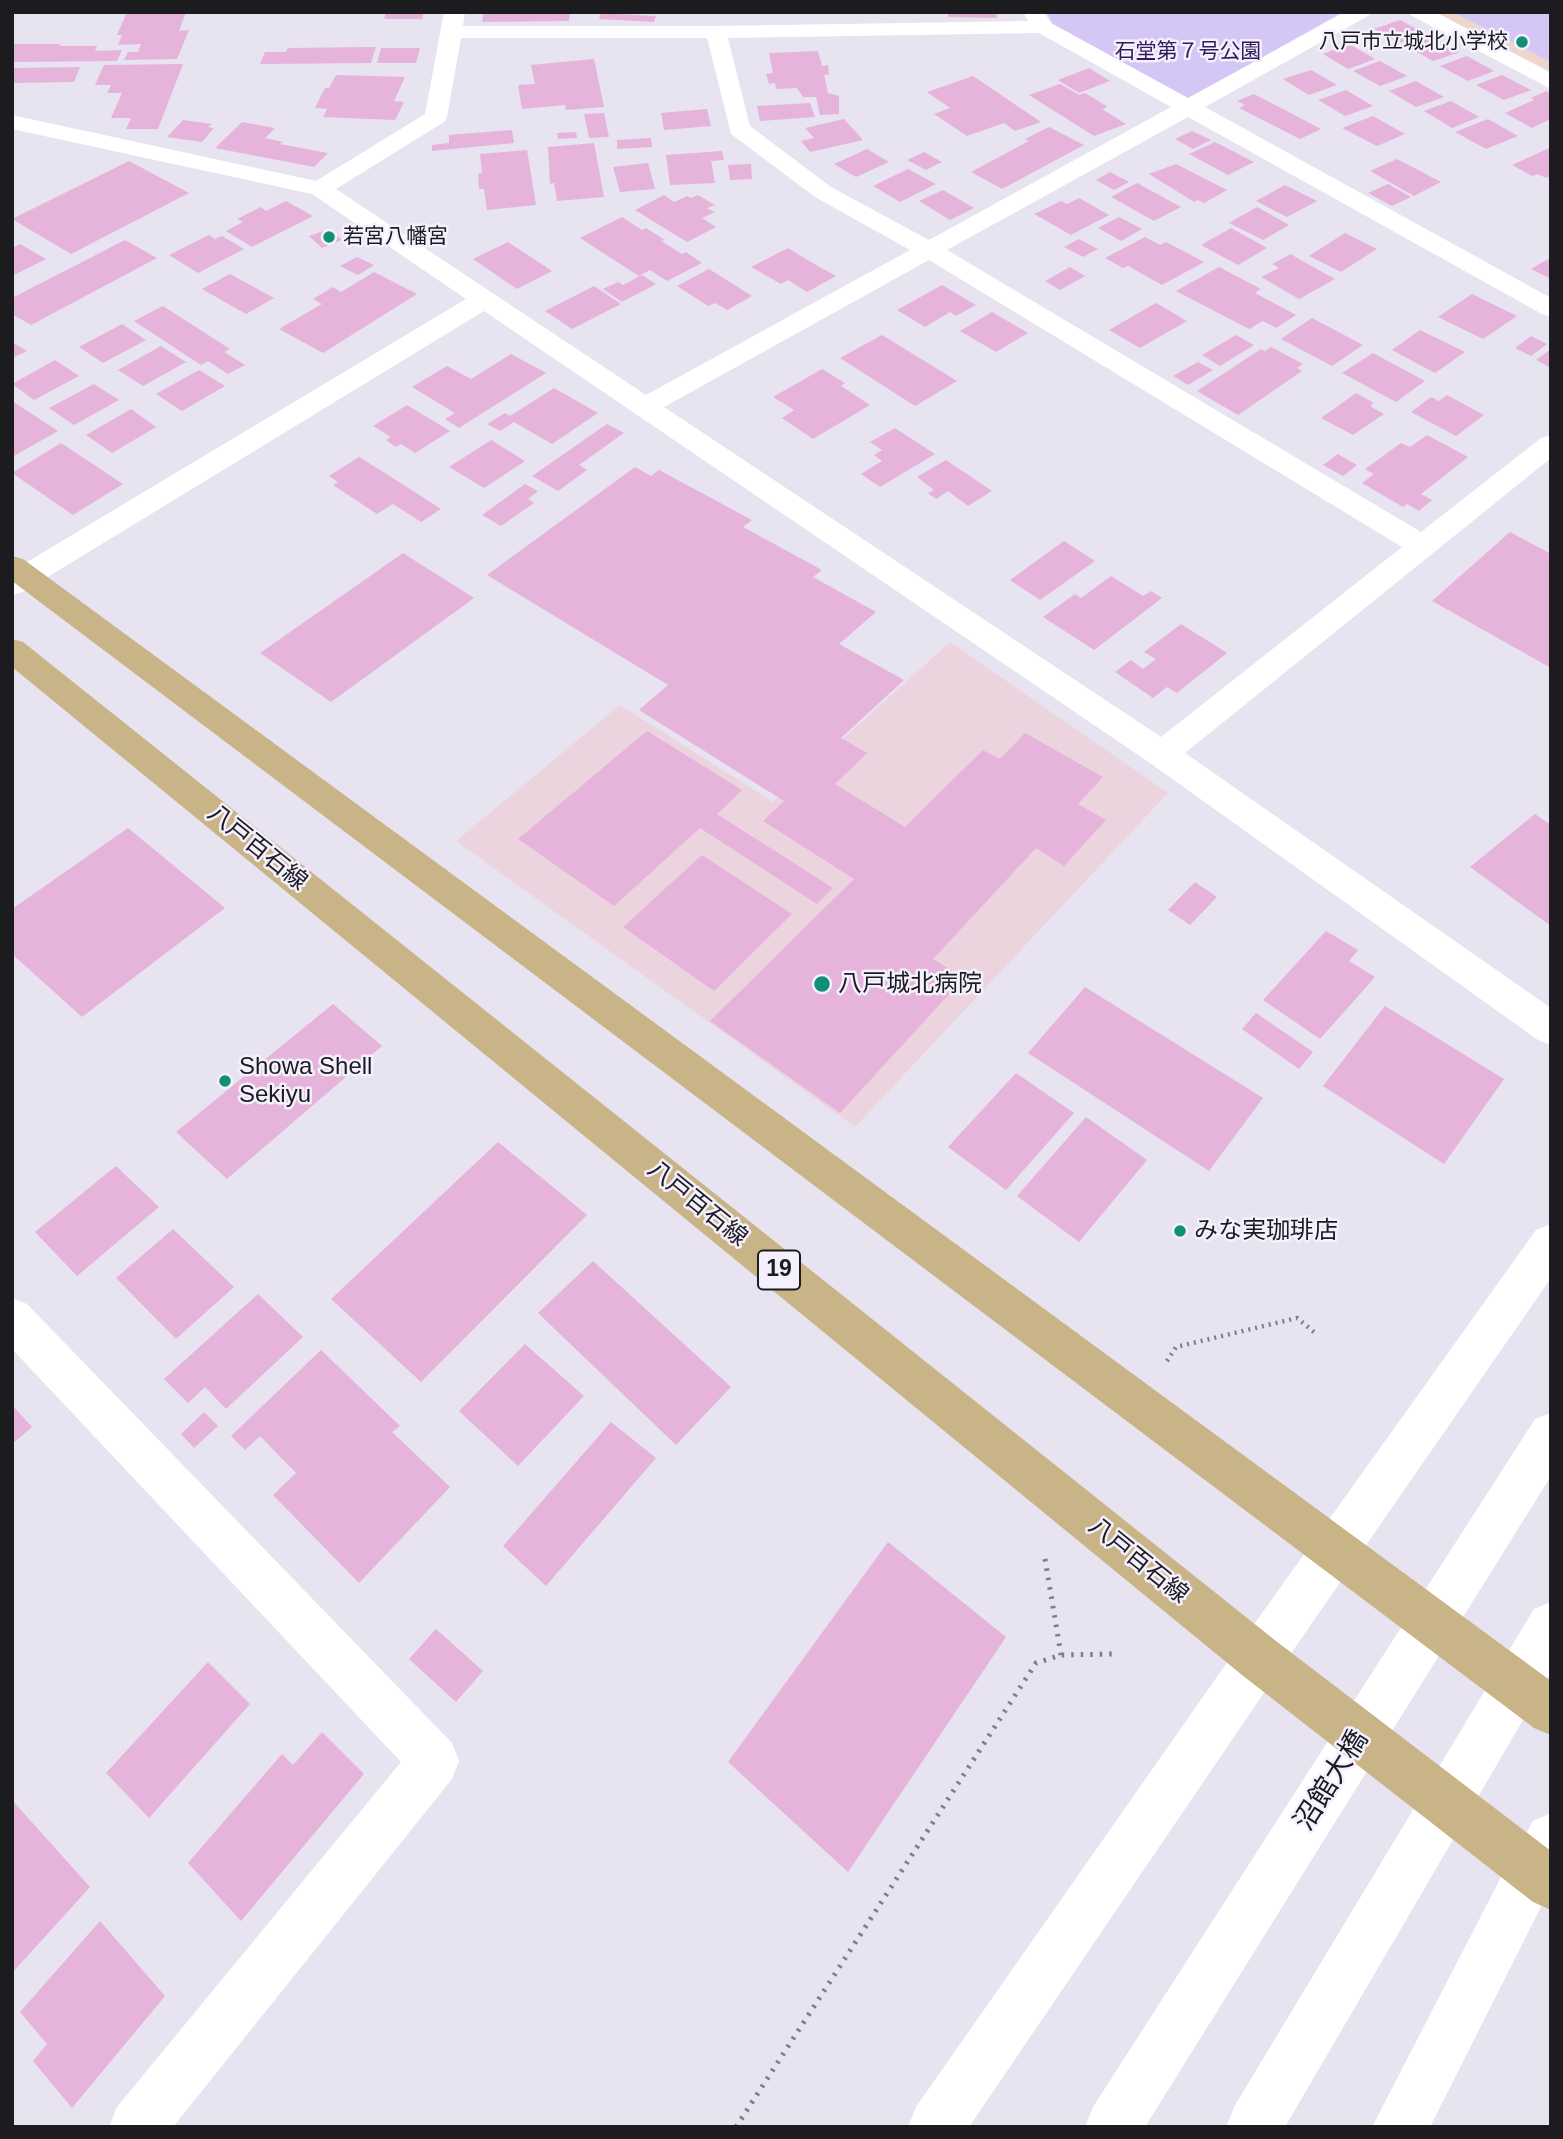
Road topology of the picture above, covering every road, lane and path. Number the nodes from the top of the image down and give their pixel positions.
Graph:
1 (1361, 12) edge
2 (1419, 12) edge
3 (1038, 20) edge
4 (454, 22) edge
5 (716, 32) junction
6 (1551, 82) edge
7 (1188, 108) junction
8 (12, 122) edge
9 (320, 189) junction
10 (929, 250) junction
11 (483, 300) junction
12 (1551, 309) edge
13 (644, 407) junction
14 (1551, 444) edge
15 (1424, 547) junction
16 (17, 576) edge
17 (12, 650) edge
18 (1162, 754) junction
19 (1551, 1029) edge
20 (1551, 1243) edge
21 (12, 1318) edge
22 (1551, 1435) edge
23 (1335, 1550) junction
24 (1551, 1626) edge
25 (1112, 1654) dead end
26 (1259, 1658) junction
27 (1551, 1711) edge
28 (1545, 1865) edge
29 (137, 2127) edge
30 (736, 2127) edge
31 (936, 2127) edge
32 (1114, 2127) edge
33 (1254, 2127) edge
34 (1400, 2127) edge

1 - 7 street
2 - 6 street
3 - 5 street
3 - 7 street
4 - 5 street
4 - 9 street
5 - 10 street
7 - 10 street
7 - 12 street
8 - 9 street
9 - 11 street
10 - 13 street
10 - 15 street
11 - 13 street
11 - 16 street
13 - 18 street
14 - 15 street
15 - 18 street
16 - 23 main road
17 - 26 main road, 八戸百石線 / 19
18 - 19 street
20 - 23 street
21 - 29 street
22 - 32 street, 沼館大橋
23 - 26 street
23 - 27 main road
24 - 33 street
25 - 30 path
26 - 28 main road, 八戸百石線 / 19
26 - 31 street
28 - 34 street

